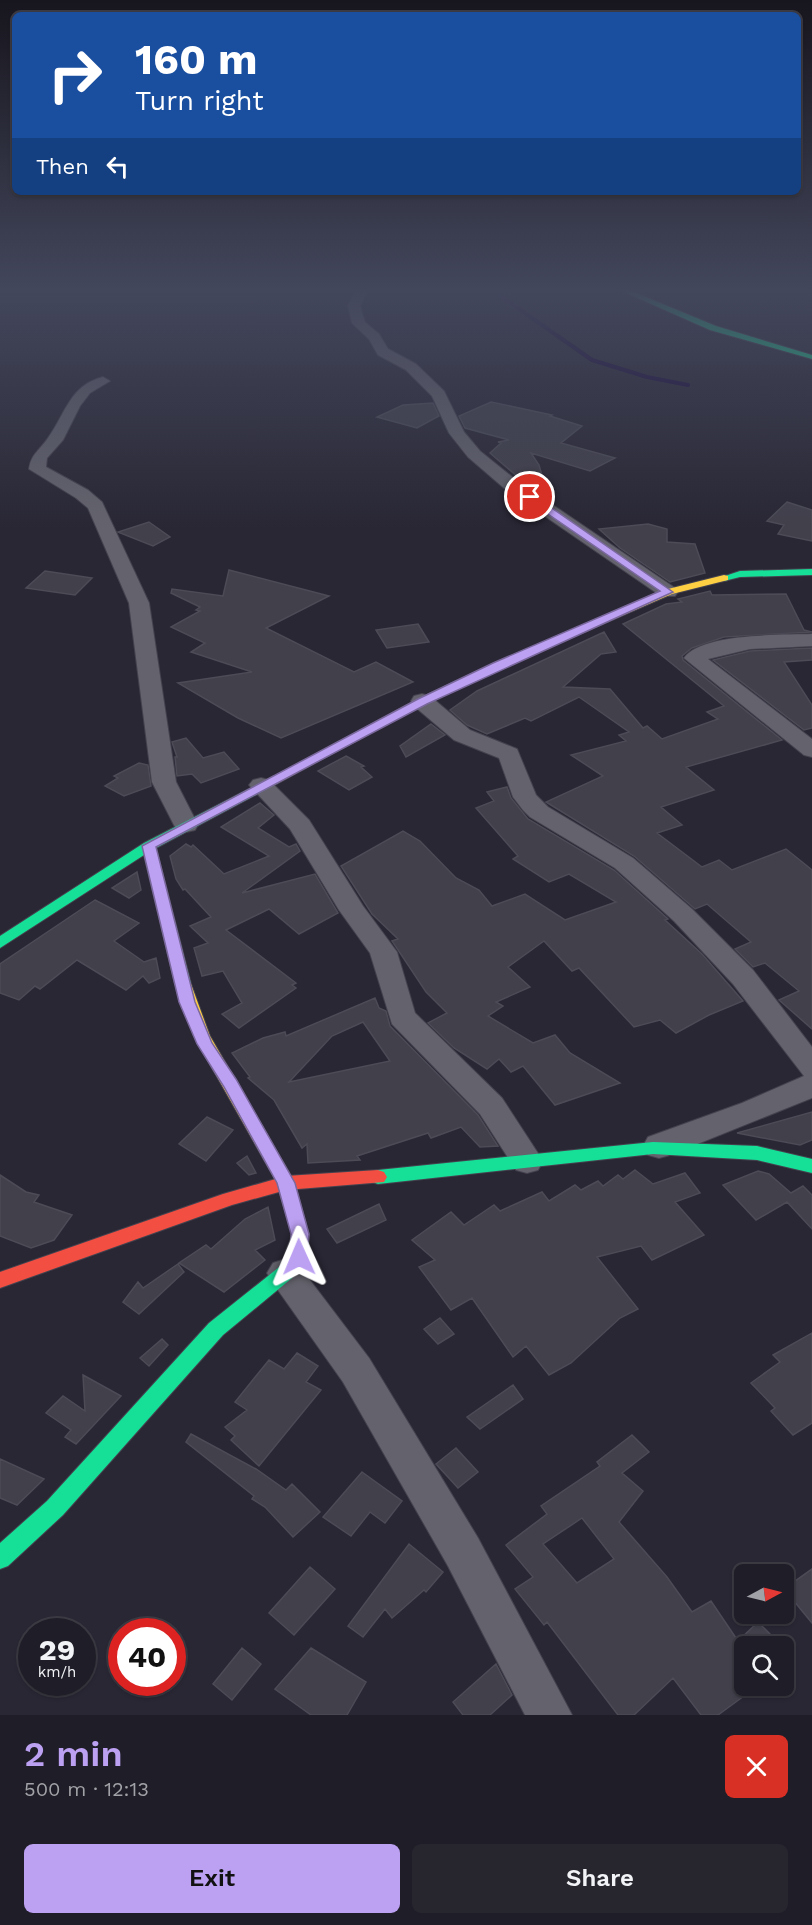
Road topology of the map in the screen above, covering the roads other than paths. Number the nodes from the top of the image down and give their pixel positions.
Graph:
1 (412, 368) edge
2 (103, 381) dead end
3 (812, 572) edge
4 (668, 592) junction
5 (812, 640) edge
6 (422, 701) junction
7 (812, 750) edge
8 (261, 785) junction
9 (186, 825) junction
10 (149, 846) junction
11 (0, 943) edge
12 (812, 1068) edge
13 (812, 1084) edge
14 (653, 1148) junction
15 (527, 1161) junction
16 (812, 1166) edge
17 (286, 1183) junction
18 (285, 1273) junction
19 (0, 1280) edge
20 (0, 1558) edge
21 (549, 1715) edge

1 - 4 street
2 - 9 street
3 - 4 main road
4 - 6 main road
5 - 7 street
6 - 8 main road
6 - 12 street
8 - 9 main road
8 - 15 street
9 - 10 main road
10 - 11 main road
10 - 17 main road
13 - 14 street
14 - 15 main road
14 - 16 main road
15 - 17 main road
17 - 18 main road
17 - 19 main road
18 - 20 main road
18 - 21 street

